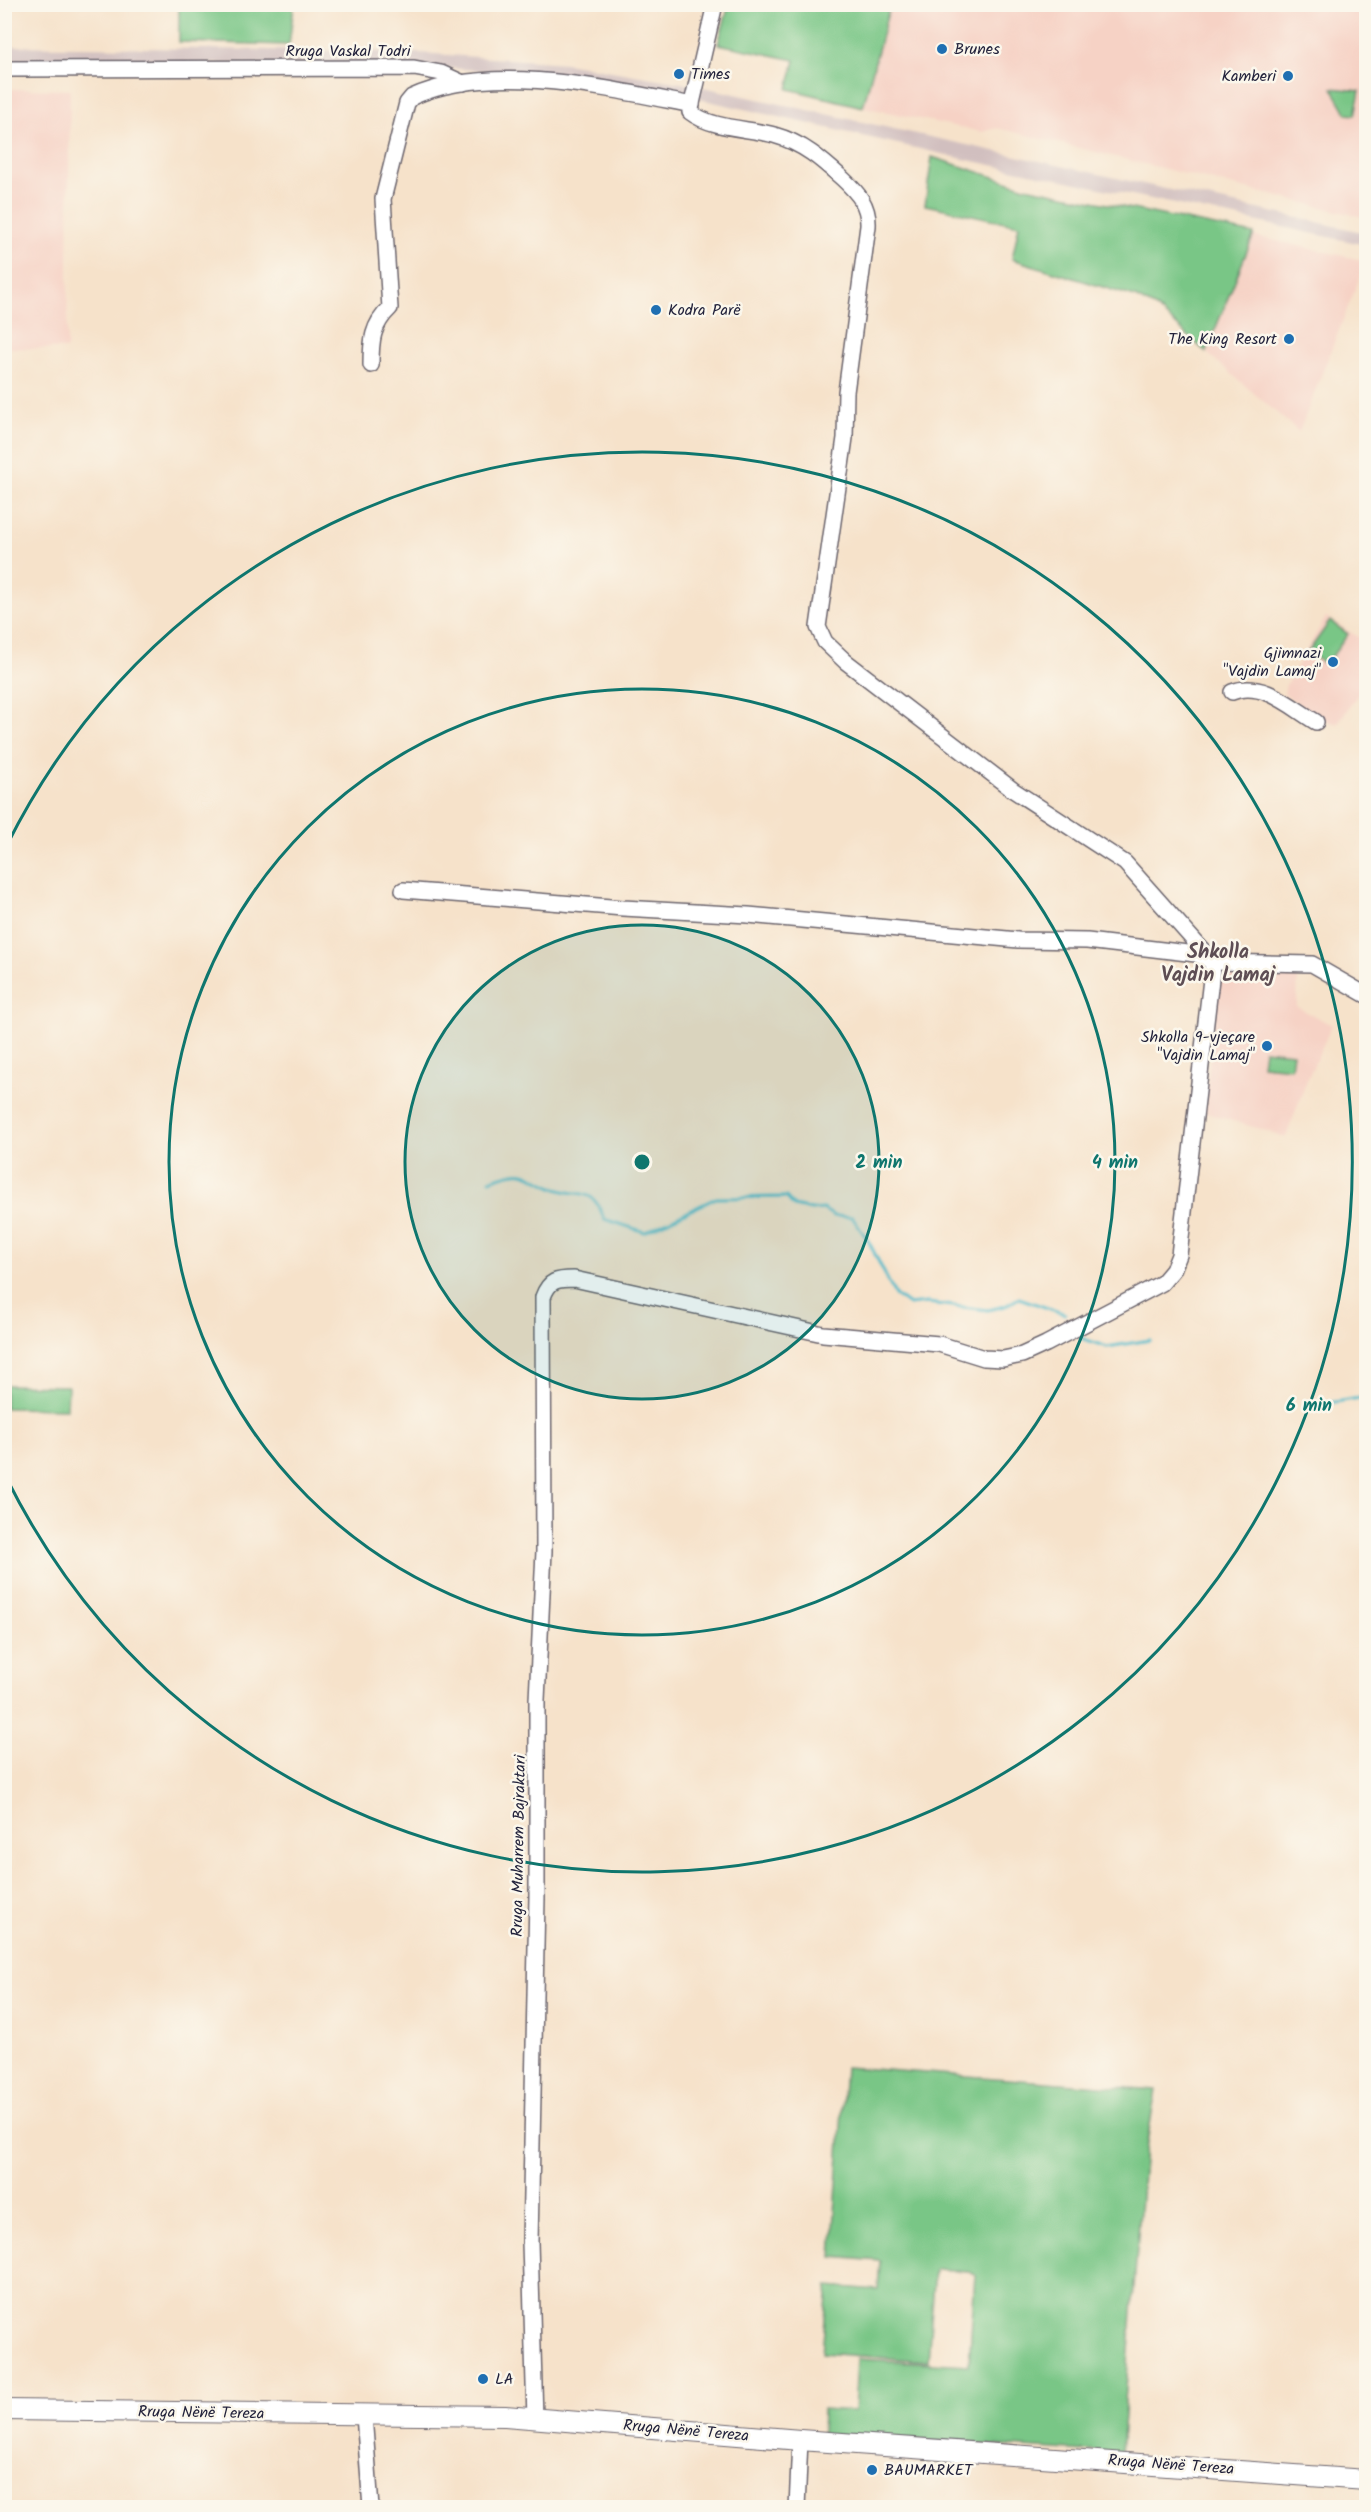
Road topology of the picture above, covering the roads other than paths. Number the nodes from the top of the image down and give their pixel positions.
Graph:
1 (715, 4) edge
2 (4, 69) edge
3 (463, 83) junction
4 (692, 105) junction
5 (371, 365) dead end
6 (1232, 692) dead end
7 (1316, 722) dead end
8 (403, 890) dead end
9 (1213, 962) junction
10 (1366, 995) edge
11 (4, 2410) edge
12 (364, 2415) junction
13 (535, 2419) junction
14 (800, 2440) junction
15 (1366, 2480) edge
16 (371, 2508) edge
17 (797, 2508) edge

1 - 4 street
2 - 3 street, Rruga Vaskal Todri
3 - 4 street, Rruga Vaskal Todri
3 - 5 street
4 - 9 street
6 - 7 street
8 - 9 street
9 - 10 street
9 - 13 street, Rruga Muharrem Bajraktari
11 - 12 main road, Rruga Nënë Tereza
12 - 13 main road, Rruga Nënë Tereza
12 - 16 street
13 - 14 main road, Rruga Nënë Tereza
14 - 15 main road, Rruga Nënë Tereza
14 - 17 street

